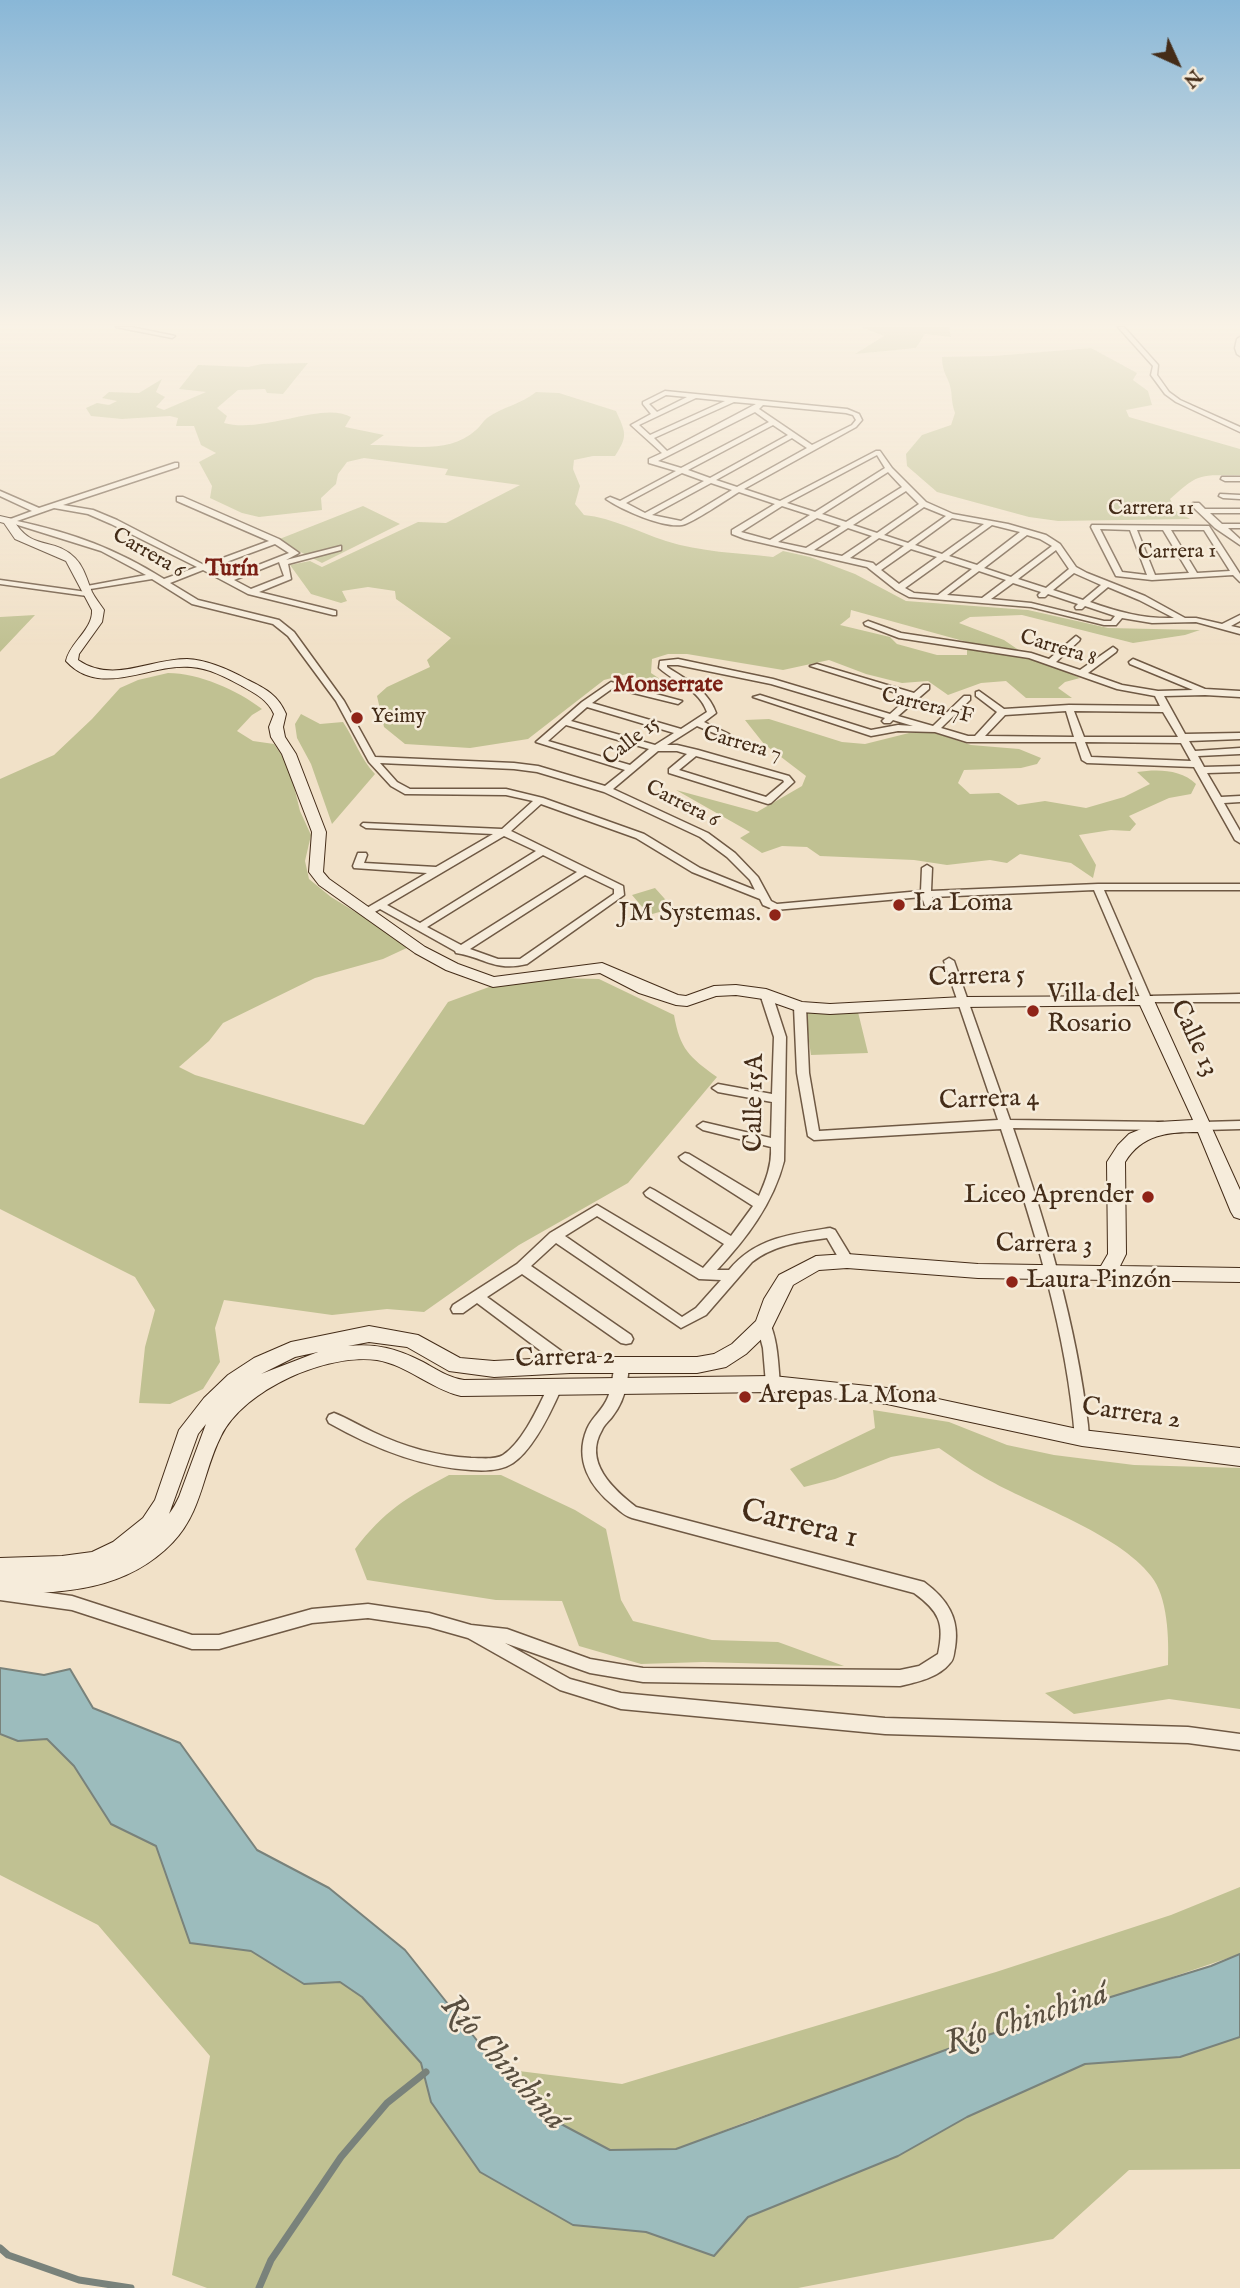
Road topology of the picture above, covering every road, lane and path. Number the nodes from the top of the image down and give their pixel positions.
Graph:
1 (644, 434) edge
2 (658, 434) edge
3 (704, 434) edge
4 (752, 434) edge
5 (839, 434) edge
6 (793, 435) joint
7 (649, 438) junction
8 (811, 448) junction
9 (666, 453) junction
10 (175, 465) dead end
11 (889, 469) junction
12 (681, 471) junction
13 (1225, 479) dead end
14 (1240, 479) edge
15 (709, 480) junction
16 (905, 488) junction
17 (738, 489) junction
18 (0, 493) edge
19 (1223, 496) dead end
20 (1240, 497) edge
21 (180, 499) dead end
22 (610, 499) dead end
23 (619, 503) junction
24 (780, 503) junction
25 (923, 504) junction
26 (1196, 505) dead end
27 (53, 506) junction
28 (39, 511) junction
29 (1240, 511) edge
30 (1203, 512) junction
31 (645, 516) junction
32 (815, 516) junction
33 (951, 516) junction
34 (5, 523) edge
35 (990, 523) junction
36 (845, 526) junction
37 (1218, 526) junction
38 (1240, 526) edge
39 (1133, 528) junction
40 (1166, 528) junction
41 (1206, 528) joint
42 (1027, 531) junction
43 (877, 536) junction
44 (276, 541) junction
45 (1239, 542) edge
46 (771, 543) junction
47 (910, 546) junction
48 (1057, 546) junction
49 (338, 548) dead end
50 (808, 550) junction
51 (943, 556) junction
52 (844, 559) junction
53 (282, 561) junction
54 (205, 567) junction
55 (978, 568) junction
56 (877, 569) junction
57 (1073, 569) junction
58 (1119, 574) joint
59 (154, 576) junction
60 (1195, 576) junction
61 (1238, 577) edge
62 (1152, 578) junction
63 (1013, 579) junction
64 (228, 580) junction
65 (0, 582) edge
66 (164, 582) junction
67 (1107, 584) junction
68 (899, 588) junction
69 (1047, 590) junction
70 (87, 591) junction
71 (251, 592) junction
72 (941, 596) junction
73 (985, 600) junction
74 (1083, 603) junction
75 (1031, 605) junction
76 (333, 613) dead end
77 (1071, 614) junction
78 (1120, 615) junction
79 (1240, 617) edge
80 (1183, 619) junction
81 (868, 623) dead end
82 (1225, 626) junction
83 (1240, 631) edge
84 (1076, 639) dead end
85 (1113, 650) dead end
86 (667, 662) joint
87 (1051, 662) junction
88 (1133, 662) dead end
89 (814, 666) dead end
90 (1081, 674) junction
91 (773, 682) junction
92 (926, 687) dead end
93 (1205, 692) junction
94 (979, 694) dead end
95 (1158, 694) junction
96 (1240, 694) edge
97 (915, 696) junction
98 (967, 698) dead end
99 (678, 701) dead end
100 (710, 703) joint
101 (585, 704) junction
102 (1069, 708) junction
103 (1164, 709) junction
104 (1002, 712) junction
105 (891, 718) junction
106 (566, 722) junction
107 (698, 723) junction
108 (934, 730) junction
109 (681, 732) junction
110 (871, 733) junction
111 (724, 734) dead end
112 (1240, 736) edge
113 (978, 738) junction
114 (1184, 738) junction
115 (1081, 739) junction
116 (541, 742) joint
117 (656, 748) junction
118 (1240, 751) edge
119 (695, 752) junction
120 (1192, 754) junction
121 (372, 760) junction
122 (1199, 767) junction
123 (632, 769) junction
124 (1240, 769) edge
125 (607, 790) junction
126 (1240, 799) edge
127 (540, 800) junction
128 (1216, 800) junction
129 (366, 825) dead end
130 (1237, 827) edge
131 (504, 832) junction
132 (1240, 839) edge
133 (543, 851) junction
134 (362, 855) dead end
135 (927, 869) dead end
136 (435, 870) junction
137 (585, 871) junction
138 (1098, 887) junction
139 (1240, 887) edge
140 (763, 897) junction
141 (927, 899) junction
142 (375, 909) junction
143 (420, 927) junction
144 (460, 951) junction
145 (949, 961) dead end
146 (766, 994) junction
147 (1240, 998) edge
148 (1146, 1000) junction
149 (963, 1002) junction
150 (800, 1007) junction
151 (719, 1088) dead end
152 (778, 1099) junction
153 (1007, 1124) junction
154 (1240, 1125) edge
155 (703, 1126) dead end
156 (1164, 1126) junction
157 (1204, 1126) junction
158 (777, 1144) junction
159 (685, 1157) dead end
160 (650, 1193) dead end
161 (760, 1204) junction
162 (1240, 1212) edge
163 (555, 1236) junction
164 (734, 1244) junction
165 (847, 1261) junction
166 (522, 1267) junction
167 (1052, 1273) junction
168 (1106, 1274) junction
169 (704, 1275) junction
170 (733, 1275) junction
171 (1240, 1275) edge
172 (478, 1297) junction
173 (458, 1309) dead end
174 (764, 1325) junction
175 (626, 1339) dead end
176 (622, 1364) junction
177 (570, 1365) junction
178 (773, 1384) junction
179 (621, 1385) junction
180 (555, 1387) junction
181 (334, 1419) dead end
182 (1082, 1437) junction
183 (1240, 1457) edge
184 (0, 1568) edge
185 (0, 1584) edge
186 (0, 1594) edge
187 (471, 1632) junction
188 (1240, 1742) edge

1 - 7 street
2 - 7 street
3 - 9 street
4 - 12 street
5 - 8 street
6 - 8 street
6 - 15 street
7 - 9 street
8 - 17 street
9 - 12 street
10 - 27 street
11 - 16 street
11 - 24 street
11 - 32 street
12 - 15 street
12 - 23 street
13 - 14 street
15 - 17 street
15 - 31 street
16 - 25 street
16 - 36 street
17 - 24 street
17 - 31 street
18 - 28 street
19 - 20 street
21 - 44 street
22 - 23 street
23 - 31 street
24 - 32 street
24 - 46 street
25 - 33 street
25 - 43 street
26 - 30 street
27 - 28 street
27 - 54 street
28 - 34 street
29 - 30 street, Carrera 11
30 - 37 street
32 - 36 street
32 - 46 street
33 - 35 street
33 - 47 street
34 - 59 street, Carrera 6
34 - 70 street
35 - 42 street
35 - 51 street
36 - 43 street
36 - 50 street
37 - 38 street, Carrera 11
37 - 45 street
39 - 40 street, Carrera 11
39 - 58 street, Carrera 11
39 - 62 street
40 - 41 street, Carrera 11
40 - 60 street
41 - 61 street
42 - 48 street
42 - 55 street
43 - 47 street
43 - 52 street
44 - 53 street
44 - 54 street
46 - 50 street
47 - 51 street
47 - 56 street
48 - 57 street
48 - 63 street
49 - 53 street
50 - 52 street
51 - 55 street
51 - 68 street
52 - 56 street
53 - 64 street
53 - 71 street
54 - 64 street
54 - 66 street
55 - 63 street
55 - 72 street
56 - 68 street
57 - 67 street
57 - 69 street
58 - 62 street, Carrera 1
59 - 66 street, Carrera 6
59 - 70 street
60 - 61 street, Carrera 1
60 - 62 street, Carrera 1
63 - 69 street
63 - 73 street
64 - 71 street
65 - 70 street
66 - 121 street, Carrera 6
67 - 74 street
67 - 80 street
68 - 72 street
69 - 74 street
69 - 75 street
70 - 142 street, Carrera 5
71 - 76 street
72 - 73 street
73 - 75 street
74 - 77 street
74 - 78 street
75 - 77 street
77 - 78 street
78 - 80 street
79 - 82 street
80 - 82 street
81 - 87 street, Carrera 8
82 - 83 street
84 - 87 street
85 - 90 street
86 - 91 street, Carrera 7F
86 - 100 street
87 - 90 street, Carrera 8
88 - 93 street
89 - 97 street
90 - 95 street, Carrera 8
91 - 105 street, Carrera 7F
91 - 110 street
92 - 97 street
93 - 95 street, Carrera 8
93 - 96 street, Carrera 8
94 - 104 street
95 - 103 street
97 - 105 street
98 - 108 street
99 - 101 street
100 - 107 street, Calle 15
101 - 106 street
101 - 109 street
102 - 103 street
102 - 104 street
102 - 115 street
103 - 114 street
104 - 113 street
105 - 108 street, Carrera 7F
105 - 110 street
106 - 116 street
106 - 117 street, Carrera 7
107 - 109 street, Calle 15
107 - 111 street
108 - 110 street
108 - 113 street, Carrera 7F
109 - 117 street, Calle 15
112 - 114 street, Carrera 7F
113 - 115 street, Carrera 7F
114 - 115 street, Carrera 7F
114 - 120 street
115 - 122 street
116 - 123 street
117 - 119 street, Carrera 7
117 - 123 street, Calle 15
118 - 120 street
119 - 119 street, Carrera 7
120 - 122 street
121 - 125 street, Carrera 6
121 - 127 street
122 - 124 street
122 - 128 street
123 - 125 street, Calle 15
125 - 140 street, Carrera 6
126 - 128 street
127 - 131 street
127 - 140 street
128 - 130 street
129 - 131 street
130 - 132 street
131 - 133 street
131 - 136 street
133 - 137 street
133 - 143 street
134 - 136 street
135 - 141 street
136 - 142 street
137 - 144 street
137 - 144 street
138 - 139 street
138 - 141 street
138 - 148 street, Calle 13
140 - 141 street
142 - 143 street
142 - 146 street, Carrera 5
143 - 144 street
145 - 149 street
146 - 150 street, Carrera 5
146 - 152 street, Calle 15A
147 - 148 street, Carrera 5
148 - 149 street, Carrera 5
148 - 157 street, Calle 13
149 - 150 street, Carrera 5
149 - 153 street
150 - 153 street, Carrera 4
151 - 152 street
152 - 158 street, Calle 15A
153 - 156 street, Carrera 4
153 - 167 street
154 - 157 street, Carrera 4
155 - 158 street
156 - 157 street, Carrera 4
156 - 168 street, Carrera 4
157 - 162 street, Calle 13
158 - 161 street, Calle 15A
159 - 161 street
160 - 164 street
161 - 164 street, Calle 15A
163 - 166 street
163 - 169 street
163 - 170 street
164 - 169 street, Calle 15A
165 - 167 street, Carrera 3
165 - 170 street
165 - 174 street
166 - 172 street
166 - 175 street
167 - 168 street, Carrera 3
167 - 182 street
168 - 171 street, Carrera 3
169 - 170 street
172 - 173 street
172 - 177 street, Carrera 2
174 - 176 street, Carrera 2
174 - 178 street
176 - 177 street, Carrera 2
176 - 179 street
177 - 184 street, Carrera 2
178 - 179 street, Carrera 2
178 - 182 street, Carrera 2
179 - 180 street, Carrera 2
179 - 187 street, Carrera 1
180 - 181 street
180 - 185 street, Carrera 2
182 - 183 street, Carrera 2
186 - 187 street
187 - 188 street

